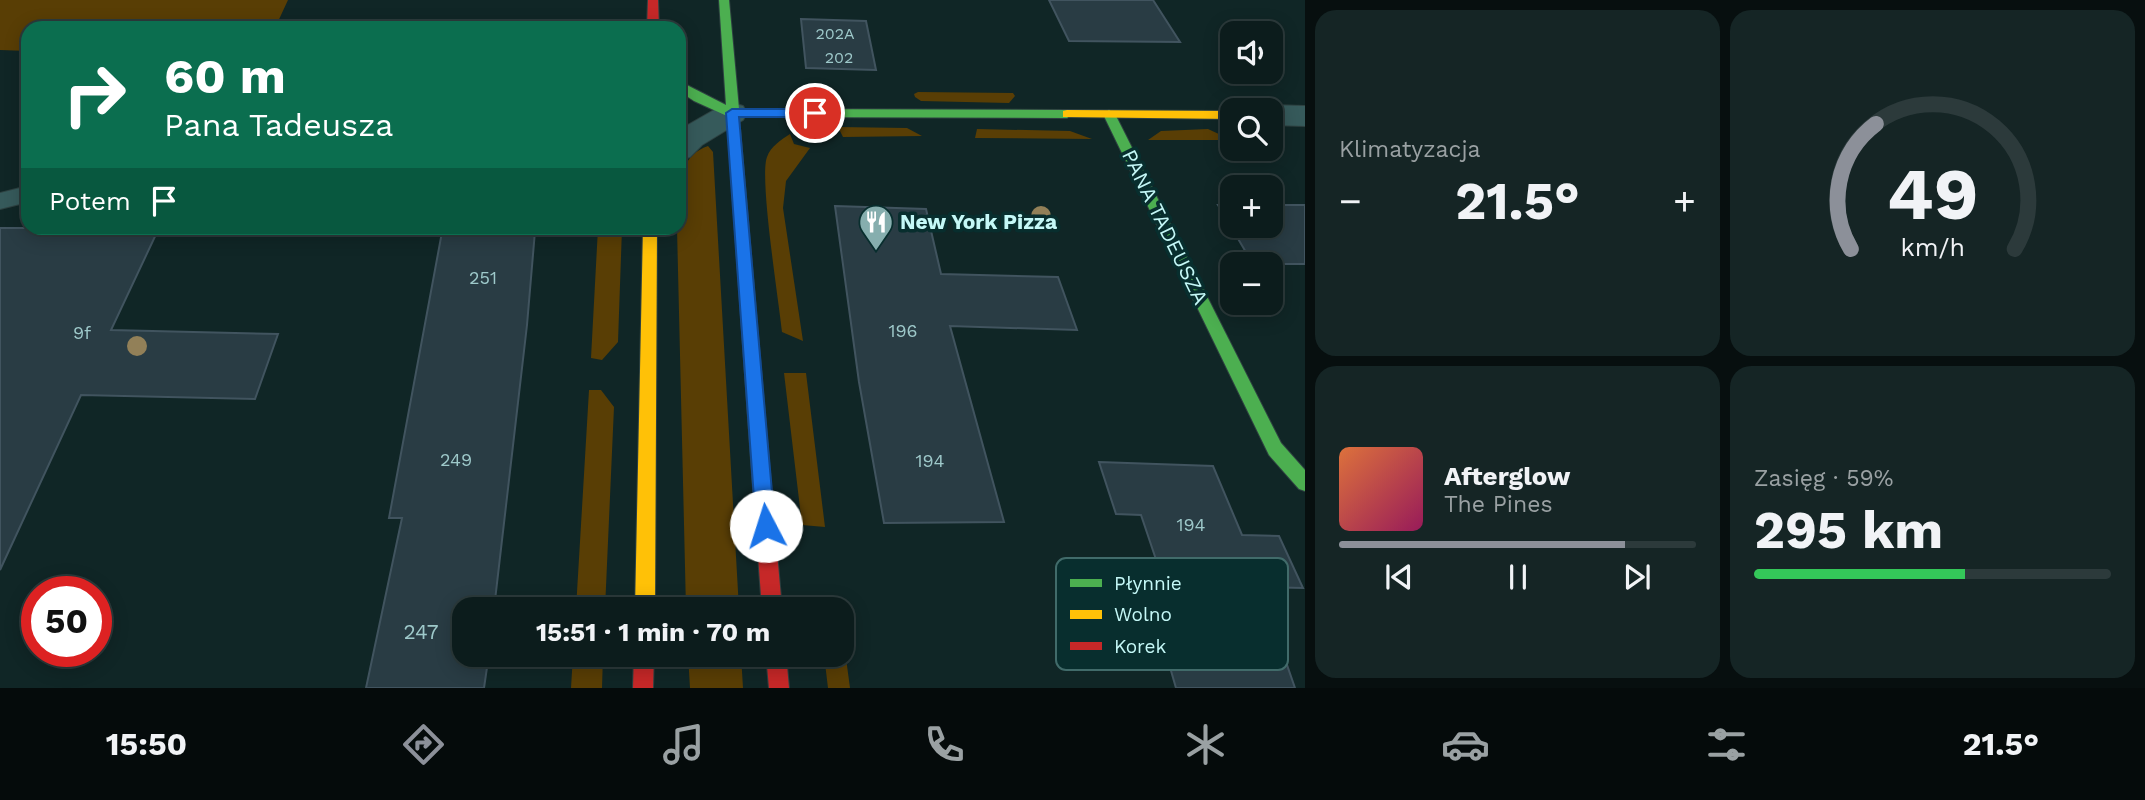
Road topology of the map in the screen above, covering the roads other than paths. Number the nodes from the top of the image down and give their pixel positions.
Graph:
1 (653, 0) edge
2 (724, 0) edge
3 (653, 21) edge
4 (686, 90) edge
5 (732, 113) junction
6 (1109, 114) junction
7 (1220, 115) edge
8 (1283, 116) edge
9 (1305, 116) edge
10 (686, 141) edge
11 (21, 196) edge
12 (0, 201) edge
13 (650, 235) edge
14 (1305, 483) edge
15 (645, 597) edge
16 (771, 597) edge
17 (644, 667) edge
18 (777, 667) edge
19 (643, 688) edge
20 (779, 688) edge

1 - 3 main road
2 - 5 main road
4 - 5 main road, PANA TADEUSZA
5 - 6 main road, PANA TADEUSZA
5 - 10 street, PANA TADEUSZA
5 - 16 main road
6 - 7 main road, PANA TADEUSZA
6 - 14 main road, PANA TADEUSZA
8 - 9 street
11 - 12 lane
13 - 15 main road
17 - 19 main road
18 - 20 main road

